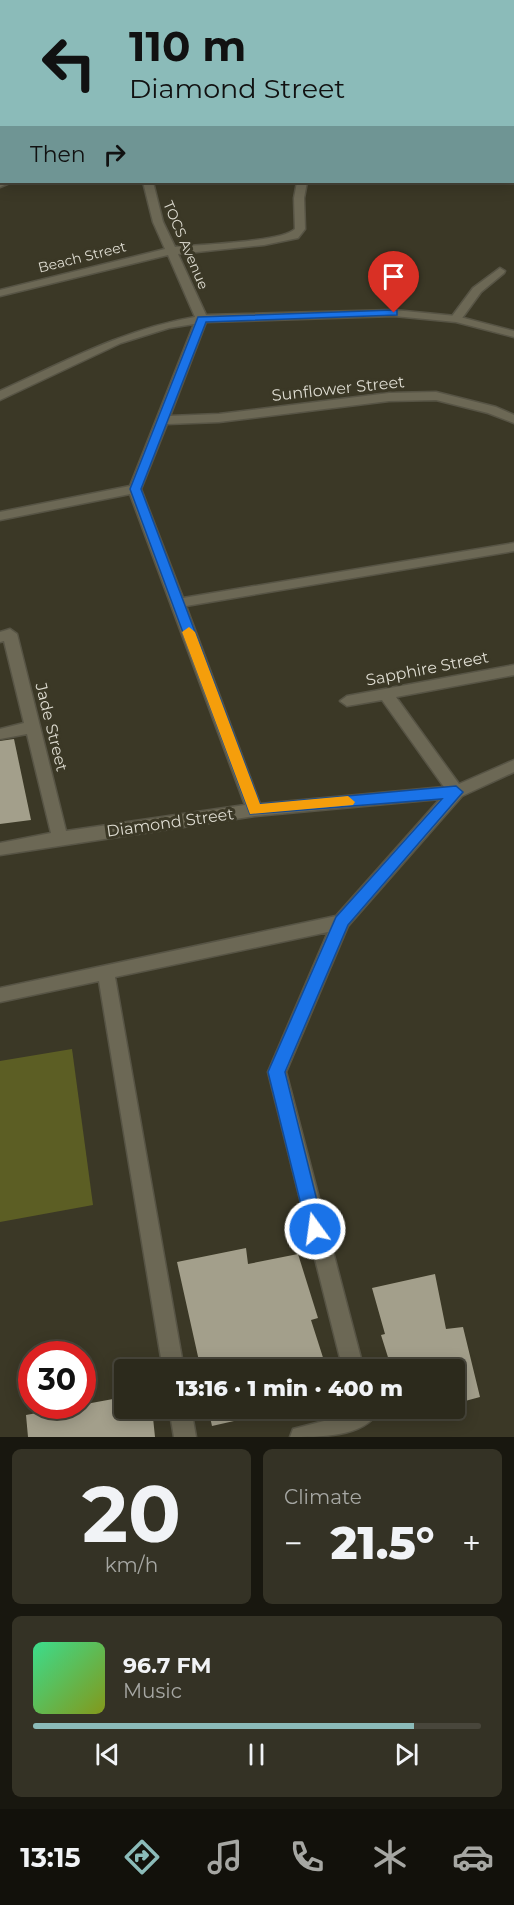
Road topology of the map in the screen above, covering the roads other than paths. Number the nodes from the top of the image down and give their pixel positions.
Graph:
1 (148, 183) edge
2 (302, 183) edge
3 (171, 250) junction
4 (500, 271) dead end
5 (0, 293) edge
6 (456, 319) junction
7 (202, 320) junction
8 (514, 333) edge
9 (0, 396) edge
10 (514, 419) edge
11 (163, 420) junction
12 (135, 489) junction
13 (0, 516) edge
14 (514, 547) edge
15 (178, 603) junction
16 (0, 637) edge
17 (514, 670) edge
18 (386, 694) junction
19 (347, 701) dead end
20 (33, 727) junction
21 (0, 734) edge
22 (514, 766) edge
23 (456, 792) junction
24 (255, 810) junction
25 (60, 838) junction
26 (0, 849) edge
27 (342, 922) junction
28 (106, 973) junction
29 (0, 995) edge
30 (172, 1359) edge
31 (351, 1359) edge
32 (182, 1419) edge
33 (361, 1419) edge
34 (185, 1437) edge
35 (301, 1437) edge

1 - 3 street, TOCS Avenue
2 - 3 street, Beach Street
3 - 5 street, Beach Street
3 - 7 street, TOCS Avenue
4 - 6 street
6 - 7 street
6 - 8 street
7 - 9 street
7 - 11 street
10 - 11 street, Sunflower Street
11 - 12 street
12 - 13 street
12 - 15 street
14 - 15 street
15 - 24 street
16 - 20 street, Jade Street
17 - 18 street, Sapphire Street
18 - 19 street, Sapphire Street
18 - 23 street
20 - 21 street
20 - 25 street, Jade Street
22 - 23 street, Diamond Street
23 - 24 street, Diamond Street
23 - 27 street
24 - 25 street, Diamond Street
25 - 26 street, Diamond Street
27 - 28 street
27 - 31 street
28 - 29 street
28 - 30 street
32 - 34 street
33 - 35 street

